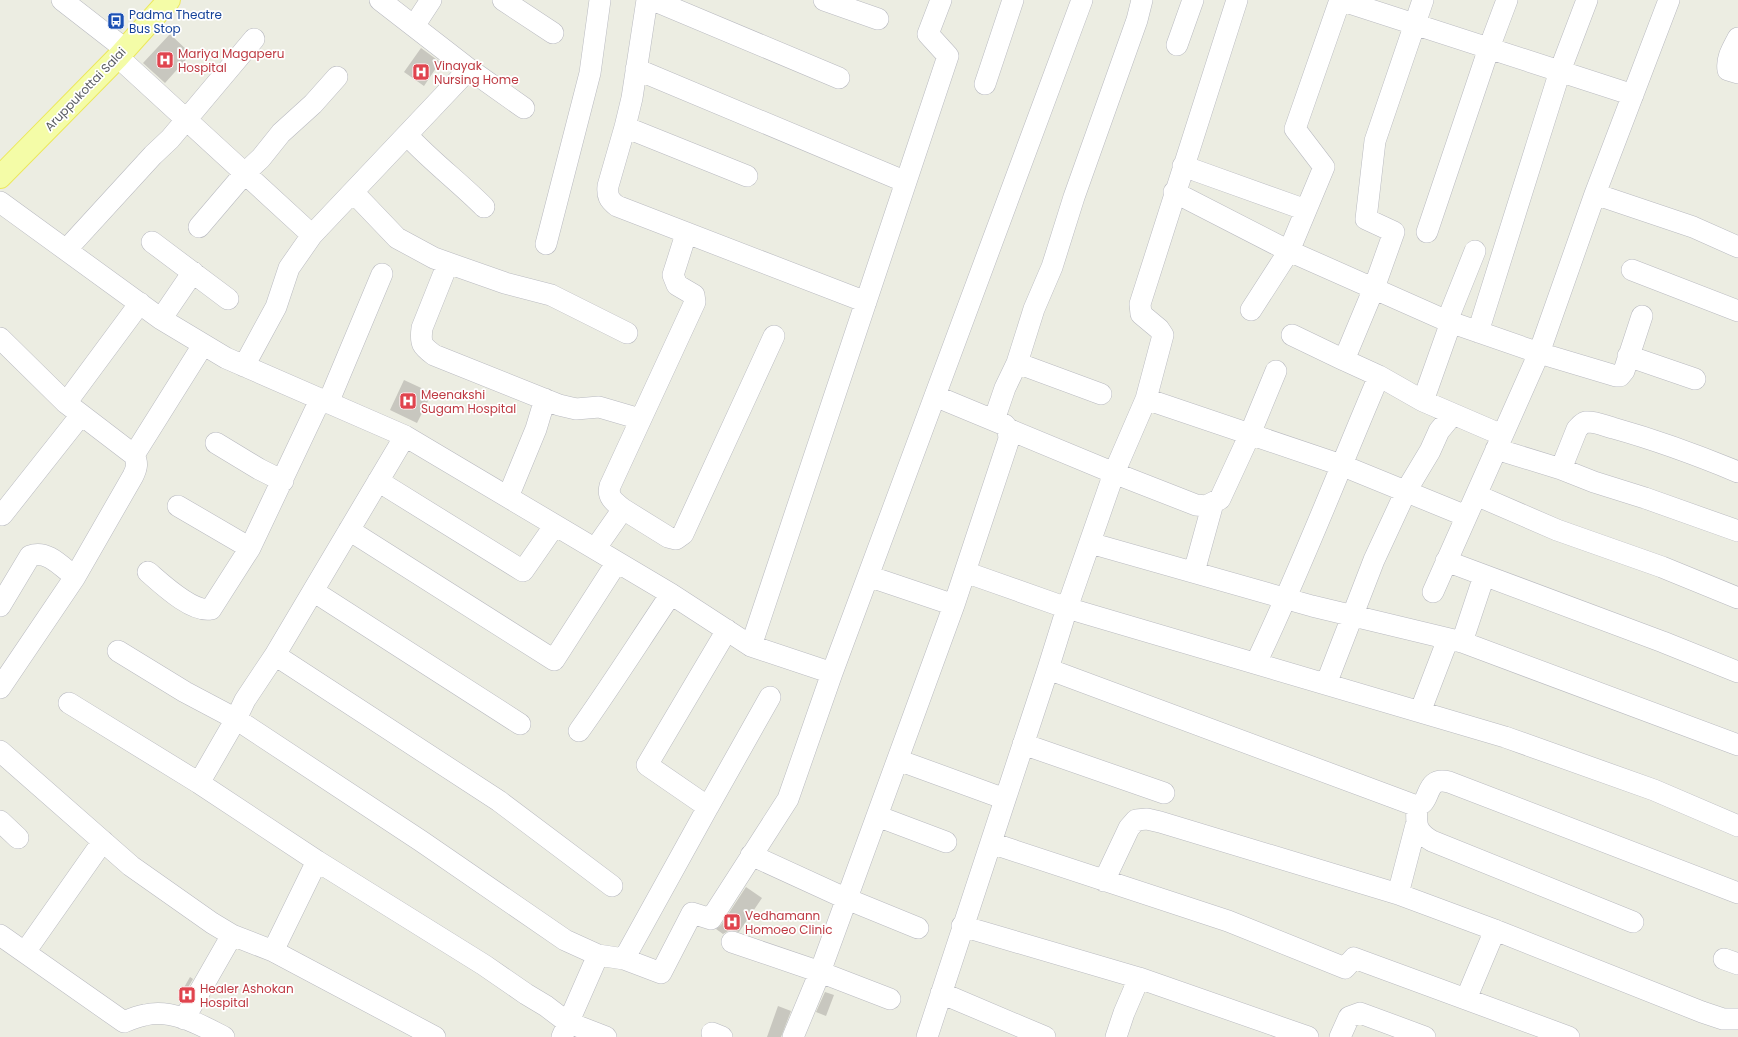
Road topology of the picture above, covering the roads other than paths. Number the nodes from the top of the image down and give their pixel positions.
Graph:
1 (62, 0) edge
2 (169, 0) edge
3 (380, 0) edge
4 (431, 0) edge
5 (503, 0) edge
6 (600, 0) edge
7 (647, 0) edge
8 (653, 0) edge
9 (824, 0) edge
10 (941, 0) edge
11 (1013, 0) edge
12 (1082, 0) edge
13 (1142, 0) edge
14 (1193, 0) edge
15 (1237, 0) edge
16 (1340, 0) edge
17 (1423, 0) edge
18 (1507, 0) edge
19 (1588, 0) edge
20 (1669, 0) edge
21 (878, 18) dead end
22 (1415, 24) junction
23 (414, 26) junction
24 (553, 33) dead end
25 (1738, 38) edge
26 (254, 39) dead end
27 (1177, 45) dead end
28 (1489, 48) junction
29 (121, 53) junction
30 (469, 69) junction
31 (636, 69) junction
32 (1560, 71) junction
33 (1738, 73) edge
34 (336, 77) dead end
35 (839, 78) dead end
36 (985, 84) dead end
37 (1633, 95) junction
38 (524, 108) dead end
39 (186, 118) junction
40 (625, 127) junction
41 (407, 135) junction
42 (1183, 166) junction
43 (245, 173) junction
44 (747, 176) dead end
45 (0, 177) edge
46 (906, 182) junction
47 (353, 192) junction
48 (1174, 192) junction
49 (1595, 194) junction
50 (0, 202) edge
51 (484, 207) dead end
52 (1306, 210) junction
53 (199, 227) dead end
54 (1428, 232) dead end
55 (686, 234) junction
56 (312, 235) junction
57 (152, 242) dead end
58 (546, 244) dead end
59 (1738, 247) edge
60 (66, 250) junction
61 (1289, 251) junction
62 (1475, 251) dead end
63 (448, 263) junction
64 (1632, 270) dead end
65 (192, 272) junction
66 (382, 274) dead end
67 (1374, 288) junction
68 (228, 299) dead end
69 (866, 302) junction
70 (140, 304) junction
71 (1251, 310) dead end
72 (1738, 311) edge
73 (1642, 316) dead end
74 (161, 319) junction
75 (1449, 322) junction
76 (1478, 332) junction
77 (627, 333) dead end
78 (1292, 335) dead end
79 (774, 336) dead end
80 (1, 342) edge
81 (203, 345) junction
82 (1539, 353) junction
83 (1628, 356) junction
84 (1344, 360) junction
85 (1017, 363) junction
86 (244, 366) junction
87 (1276, 371) dead end
88 (1379, 376) junction
89 (1695, 379) dead end
90 (1101, 394) dead end
91 (935, 396) junction
92 (545, 399) junction
93 (1146, 399) junction
94 (324, 401) junction
95 (1423, 401) junction
96 (74, 409) junction
97 (1453, 414) junction
98 (640, 419) junction
99 (1001, 424) junction
100 (1250, 434) junction
101 (405, 436) junction
102 (1499, 442) junction
103 (216, 443) dead end
104 (134, 455) junction
105 (1341, 465) junction
106 (1561, 469) junction
107 (1738, 472) edge
108 (1114, 473) junction
109 (283, 481) junction
110 (378, 481) junction
111 (1406, 491) junction
112 (1476, 496) junction
113 (508, 497) junction
114 (1213, 503) junction
115 (178, 506) dead end
116 (622, 509) junction
117 (2, 515) dead end
118 (1466, 516) junction
119 (555, 525) junction
120 (349, 530) junction
121 (1738, 531) edge
122 (1090, 543) junction
123 (250, 548) junction
124 (595, 549) junction
125 (1446, 561) junction
126 (617, 562) junction
127 (80, 568) junction
128 (148, 572) dead end
129 (965, 572) junction
130 (1194, 572) junction
131 (868, 576) junction
132 (1484, 576) junction
133 (313, 591) junction
134 (1433, 592) dead end
135 (671, 594) junction
136 (1738, 598) edge
137 (1287, 599) junction
138 (954, 605) junction
139 (0, 606) edge
140 (1066, 608) junction
141 (1353, 616) junction
142 (726, 630) junction
143 (1455, 641) junction
144 (751, 646) junction
145 (118, 651) dead end
146 (275, 655) junction
147 (1256, 664) junction
148 (1048, 669) junction
149 (1738, 672) edge
150 (832, 673) junction
151 (1326, 684) junction
152 (0, 688) edge
153 (770, 697) dead end
154 (69, 703) dead end
155 (1420, 712) junction
156 (236, 720) junction
157 (520, 724) dead end
158 (579, 731) dead end
159 (1023, 744) junction
160 (1738, 745) edge
161 (0, 751) edge
162 (898, 760) junction
163 (199, 783) junction
164 (1164, 793) dead end
165 (1005, 799) junction
166 (708, 807) junction
167 (1417, 815) junction
168 (877, 816) junction
169 (0, 821) edge
170 (1738, 826) edge
171 (18, 838) dead end
172 (103, 842) junction
173 (946, 842) dead end
174 (991, 843) junction
175 (752, 855) junction
176 (317, 861) junction
177 (1104, 881) junction
178 (612, 886) dead end
179 (1738, 893) edge
180 (1398, 894) junction
181 (847, 899) junction
182 (1633, 922) dead end
183 (962, 926) junction
184 (918, 928) dead end
185 (1495, 930) junction
186 (0, 935) edge
187 (232, 935) junction
188 (732, 942) dead end
189 (274, 951) junction
190 (25, 952) junction
191 (598, 955) junction
192 (624, 959) junction
193 (820, 972) junction
194 (1139, 978) junction
195 (941, 993) junction
196 (890, 999) dead end
197 (1466, 999) junction
198 (184, 1018) junction
199 (1738, 1019) edge
200 (123, 1029) edge
201 (564, 1029) edge
202 (224, 1037) edge
203 (435, 1037) edge
204 (606, 1037) edge
205 (794, 1037) edge
206 (927, 1037) edge
207 (1045, 1037) edge
208 (1116, 1037) edge
209 (1308, 1037) edge
210 (1340, 1037) edge
211 (1425, 1037) edge
212 (1569, 1037) edge

1 - 29 street
2 - 29 main road, Aruppukottai Salai
3 - 23 street
4 - 23 street
5 - 24 street
6 - 58 street
7 - 31 street
8 - 35 street
9 - 21 street
10 - 46 street
11 - 36 street
12 - 91 street
13 - 85 street
14 - 27 street
15 - 42 street
16 - 22 street
16 - 52 street
17 - 22 street
18 - 28 street
19 - 32 street
20 - 37 street
22 - 28 street
22 - 67 street
23 - 30 street
25 - 33 street
26 - 39 street
28 - 32 street
28 - 54 street
29 - 39 street
29 - 45 main road, Aruppukottai Salai
30 - 38 street
30 - 41 street
31 - 40 street
31 - 46 street
32 - 37 street
32 - 76 street
34 - 43 street
37 - 49 street
39 - 43 street
39 - 60 street
40 - 44 street
40 - 55 street
41 - 47 street
41 - 51 street
42 - 48 street
42 - 52 street
43 - 53 street
43 - 56 street
46 - 69 street
47 - 56 street
47 - 63 street
48 - 61 street
48 - 93 street
49 - 59 street
49 - 82 street
50 - 60 street
52 - 61 street
55 - 69 street
55 - 98 street
56 - 86 street
57 - 65 street
60 - 70 street
61 - 67 street
61 - 71 street
62 - 75 street
63 - 77 street
63 - 92 street
64 - 72 street
65 - 68 street
65 - 74 street
66 - 94 street
67 - 75 street
67 - 84 street
69 - 144 street
70 - 74 street
70 - 96 street
73 - 83 street
74 - 81 street
75 - 76 street
75 - 95 street
76 - 82 street
78 - 84 street
79 - 116 street
80 - 96 street
81 - 86 street
81 - 104 street
82 - 83 street
82 - 102 street
83 - 89 street
84 - 88 street
85 - 90 street
85 - 99 street
86 - 94 street
87 - 100 street
88 - 95 street
88 - 105 street
91 - 99 street
91 - 131 street
92 - 98 street
92 - 113 street
93 - 100 street
93 - 108 street
94 - 101 street
94 - 109 street
95 - 97 street
96 - 104 street
96 - 117 street
97 - 102 street
97 - 111 street
98 - 116 street
99 - 108 street
99 - 129 street
100 - 105 street
100 - 114 street
101 - 110 street
101 - 113 street
102 - 106 street
102 - 112 street
103 - 109 street
104 - 127 street
105 - 111 street
105 - 137 street
106 - 107 street
106 - 121 street
108 - 114 street
108 - 122 street
109 - 123 street
110 - 119 street
110 - 120 street
111 - 118 street
111 - 141 street
112 - 118 street
112 - 136 street
113 - 119 street
114 - 130 street
115 - 123 street
116 - 124 street
118 - 125 street
119 - 124 street
120 - 126 street
120 - 133 street
122 - 130 street
122 - 140 street
123 - 128 street
124 - 126 street
125 - 132 street
125 - 134 street
126 - 135 street
127 - 139 street
127 - 152 street
129 - 138 street
129 - 140 street
130 - 137 street
131 - 138 street
131 - 150 street
132 - 143 street
132 - 149 street
133 - 146 street
133 - 157 street
135 - 142 street
135 - 158 street
137 - 141 street
137 - 147 street
138 - 162 street
140 - 147 street
140 - 148 street
141 - 143 street
141 - 151 street
142 - 144 street
142 - 166 street
143 - 155 street
143 - 160 street
144 - 150 street
145 - 156 street
146 - 156 street
146 - 178 street
147 - 151 street
148 - 159 street
148 - 167 street
150 - 175 street
151 - 155 street
153 - 166 street
154 - 163 street
155 - 170 street
156 - 163 street
156 - 191 street
159 - 164 street
159 - 165 street
161 - 172 street
162 - 165 street
162 - 168 street
163 - 176 street
165 - 174 street
166 - 192 street
167 - 179 street
167 - 180 street
167 - 182 street
168 - 173 street
168 - 181 street
169 - 171 street
172 - 187 street
172 - 190 street
174 - 177 street
174 - 183 street
175 - 181 street
175 - 192 street
176 - 189 street
176 - 201 street
177 - 180 street
177 - 197 street
180 - 185 street
181 - 184 street
181 - 193 street
183 - 194 street
183 - 195 street
185 - 197 street
185 - 199 street
186 - 190 street
187 - 189 street
187 - 198 street
188 - 193 street
189 - 203 street
190 - 200 street
191 - 192 street
191 - 201 street
193 - 196 street
193 - 205 street
194 - 208 street
194 - 209 street
195 - 206 street
195 - 207 street
197 - 212 street
198 - 200 street
198 - 202 street
201 - 204 street
210 - 211 street

